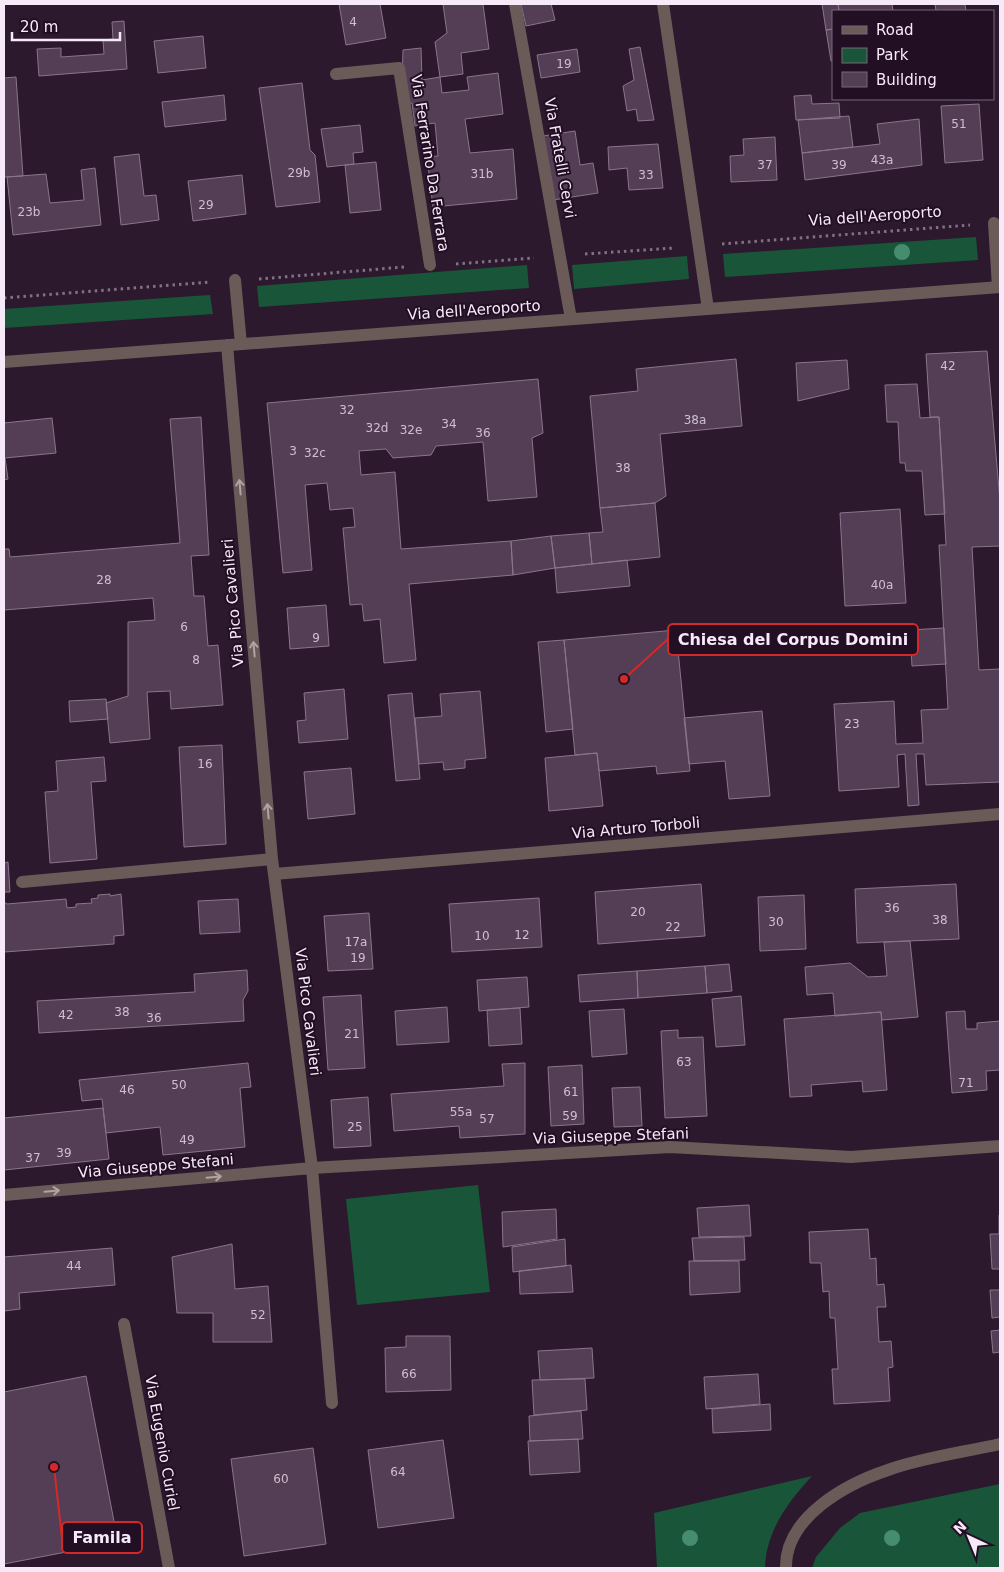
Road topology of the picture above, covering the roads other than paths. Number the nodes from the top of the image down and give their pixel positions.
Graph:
1 (515, 4) edge
2 (663, 4) edge
3 (336, 74) dead end
4 (994, 223) road end
5 (430, 266) road end
6 (235, 280) road end
7 (999, 287) edge
8 (708, 309) junction
9 (572, 319) junction
10 (241, 344) junction
11 (227, 345) junction
12 (4, 362) edge
13 (1000, 814) edge
14 (272, 859) junction
15 (274, 874) junction
16 (22, 882) dead end
17 (1000, 1146) edge
18 (312, 1168) junction
19 (4, 1195) edge
20 (124, 1324) dead end
21 (332, 1403) dead end
22 (1000, 1444) edge
23 (971, 1451) junction
24 (1000, 1451) edge
25 (169, 1568) edge
26 (786, 1568) edge

1 - 9 street, Via Fratelli Cervi
2 - 8 street
3 - 5 street, Via Ferrarino Da Ferrara
4 - 7 street, Via dell'Aeroporto
6 - 10 street
7 - 8 street, Via dell'Aeroporto
8 - 9 street, Via dell'Aeroporto
9 - 10 street, Via dell'Aeroporto
10 - 11 street, Via dell'Aeroporto
11 - 12 street, Via dell'Aeroporto
14 -> 11 street, Via Pico Cavalieri
13 - 15 street, Via Arturo Torboli
14 - 15 street, Via Pico Cavalieri
14 - 16 street
15 - 18 street, Via Pico Cavalieri
17 - 18 street, Via Giuseppe Stefani
19 -> 18 street, Via Giuseppe Stefani
18 - 21 street
20 - 25 street, Via Eugenio Curiel
22 - 23 street
23 - 24 street
23 - 26 street

